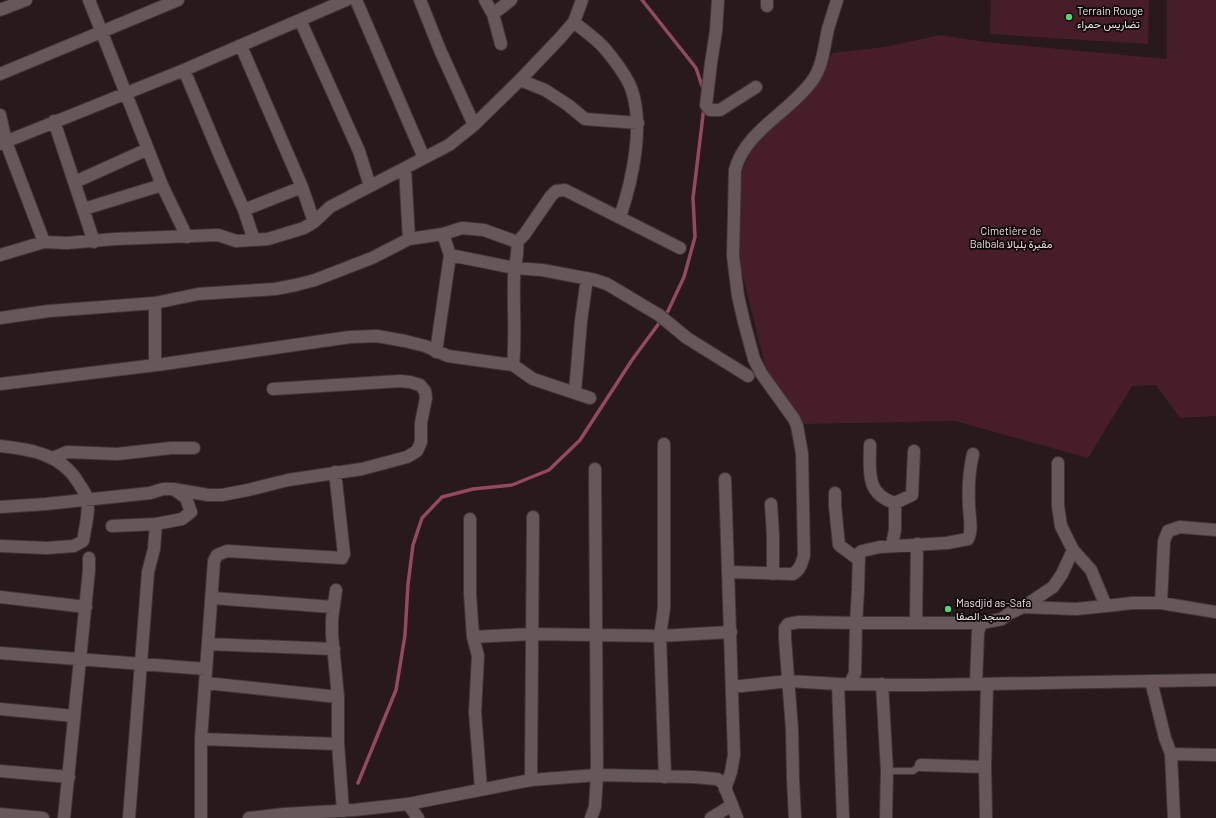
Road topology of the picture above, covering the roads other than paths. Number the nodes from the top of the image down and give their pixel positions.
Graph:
1 (26, 0) edge
2 (89, 0) edge
3 (178, 0) edge
4 (346, 0) edge
5 (356, 0) edge
6 (420, 0) edge
7 (485, 0) edge
8 (511, 0) edge
9 (582, 0) edge
10 (718, 0) edge
11 (837, 0) edge
12 (0, 10) edge
13 (493, 14) junction
14 (300, 20) junction
15 (574, 22) junction
16 (102, 32) junction
17 (500, 44) dead end
18 (241, 46) junction
19 (184, 70) junction
20 (0, 74) edge
21 (520, 80) junction
22 (756, 87) dead end
23 (126, 93) junction
24 (0, 115) edge
25 (54, 121) junction
26 (638, 123) junction
27 (474, 125) junction
28 (3, 143) edge
29 (148, 149) junction
30 (424, 158) junction
31 (405, 168) junction
32 (75, 182) junction
33 (162, 185) junction
34 (370, 186) junction
35 (302, 187) junction
36 (84, 209) junction
37 (244, 210) junction
38 (620, 217) junction
39 (314, 222) junction
40 (443, 234) junction
41 (187, 237) junction
42 (408, 239) junction
43 (254, 240) junction
44 (44, 242) junction
45 (94, 242) junction
46 (517, 242) junction
47 (680, 248) dead end
48 (0, 254) edge
49 (450, 255) junction
50 (514, 268) junction
51 (587, 278) junction
52 (155, 303) junction
53 (0, 318) edge
54 (436, 352) junction
55 (513, 364) junction
56 (155, 365) junction
57 (748, 376) dead end
58 (0, 384) edge
59 (273, 389) dead end
60 (575, 392) junction
61 (590, 398) dead end
62 (664, 444) dead end
63 (870, 445) dead end
64 (0, 446) edge
65 (194, 448) dead end
66 (914, 451) dead end
67 (973, 454) dead end
68 (53, 458) junction
69 (1058, 463) dead end
70 (595, 469) dead end
71 (335, 472) junction
72 (725, 479) dead end
73 (174, 489) junction
74 (834, 493) dead end
75 (87, 499) junction
76 (895, 503) junction
77 (771, 504) dead end
78 (0, 507) edge
79 (533, 517) dead end
80 (470, 519) dead end
81 (156, 524) junction
82 (112, 526) dead end
83 (1216, 530) edge
84 (917, 544) junction
85 (0, 546) edge
86 (892, 546) junction
87 (1073, 550) junction
88 (88, 558) dead end
89 (859, 560) junction
90 (728, 572) junction
91 (773, 574) junction
92 (336, 590) dead end
93 (0, 597) edge
94 (212, 598) junction
95 (1161, 603) junction
96 (1106, 606) junction
97 (86, 607) junction
98 (333, 607) junction
99 (1023, 607) junction
100 (1216, 612) edge
101 (856, 623) junction
102 (916, 623) junction
103 (981, 623) junction
104 (731, 632) junction
105 (531, 634) junction
106 (597, 636) junction
107 (660, 636) junction
108 (473, 637) junction
109 (208, 644) junction
110 (334, 649) junction
111 (0, 653) edge
112 (80, 659) junction
113 (142, 663) junction
114 (206, 669) junction
115 (1216, 680) edge
116 (789, 681) junction
117 (1151, 681) junction
118 (206, 683) junction
119 (838, 684) junction
120 (850, 684) junction
121 (882, 684) junction
122 (981, 684) junction
123 (732, 688) junction
124 (338, 697) junction
125 (0, 709) edge
126 (74, 716) junction
127 (201, 739) junction
128 (338, 744) junction
129 (1171, 754) junction
130 (1216, 755) edge
131 (921, 765) joint
132 (985, 767) junction
133 (0, 771) edge
134 (887, 771) junction
135 (597, 775) junction
136 (665, 776) junction
137 (69, 777) junction
138 (531, 780) junction
139 (481, 789) junction
140 (726, 789) junction
141 (408, 804) junction
142 (732, 805) junction
143 (0, 814) edge
144 (349, 814) edge
145 (43, 818) edge
146 (64, 818) edge
147 (129, 818) edge
148 (201, 818) edge
149 (249, 818) edge
150 (418, 818) edge
151 (591, 818) edge
152 (711, 818) edge
153 (737, 818) edge
154 (795, 818) edge
155 (843, 818) edge
156 (886, 818) edge
157 (986, 818) edge
158 (1174, 818) edge

1 - 12 street
2 - 16 street
3 - 16 street
4 - 14 street
5 - 30 street
6 - 27 street
7 - 13 street
8 - 13 street
9 - 15 street
10 - 22 street
11 - 91 street
13 - 17 street
14 - 18 street
14 - 34 street
15 - 21 street
15 - 26 street
16 - 20 street
16 - 23 street
18 - 19 street
18 - 35 street
19 - 23 street
19 - 37 street
21 - 26 street
21 - 27 street
23 - 25 street
23 - 29 street
24 - 28 street
25 - 28 street
25 - 32 street
26 - 38 street
27 - 30 street
28 - 44 street
29 - 32 street
29 - 33 street
30 - 31 street
31 - 34 street
31 - 42 street
32 - 36 street
33 - 36 street
33 - 41 street
34 - 39 street
35 - 37 street
35 - 39 street
36 - 45 street
37 - 43 street
38 - 46 street
38 - 47 street
39 - 43 street
40 - 42 street
40 - 46 street
40 - 49 street
41 - 43 street
41 - 45 street
42 - 52 street
44 - 45 street
44 - 48 street
46 - 50 street
49 - 50 street
49 - 54 street
50 - 51 street
50 - 55 street
51 - 57 street
51 - 60 street
52 - 53 street
52 - 56 street
54 - 55 street
54 - 56 street
55 - 60 street
56 - 58 street
59 - 71 street
60 - 61 street
62 - 107 street
63 - 76 street
64 - 68 street
65 - 68 street
66 - 76 street
67 - 84 street
68 - 75 street
69 - 87 street
70 - 106 street
71 - 73 street
71 - 94 street
72 - 90 street
73 - 75 street
73 - 81 street
74 - 89 street
75 - 78 street
75 - 85 street
76 - 86 street
77 - 91 street
79 - 105 street
80 - 108 street
81 - 82 street
81 - 113 street
83 - 95 street
84 - 86 street
84 - 102 street
86 - 89 street
87 - 96 street
87 - 99 street
88 - 97 street
89 - 101 street
90 - 91 street
90 - 104 street
92 - 98 street
93 - 97 street
94 - 98 street
94 - 109 street
95 - 96 street
95 - 100 street
96 - 99 street
97 - 112 street
98 - 110 street
99 - 103 street
101 - 102 street
101 - 116 street
101 - 120 street
102 - 103 street
103 - 122 street
104 - 107 street
104 - 123 street
105 - 106 street
105 - 108 street
105 - 138 street
106 - 107 street
106 - 135 street
107 - 136 street
108 - 139 street
109 - 110 street
109 - 114 street
110 - 124 street
111 - 112 street
112 - 113 street
112 - 126 street
113 - 114 street
113 - 147 street
114 - 118 street
115 - 117 street
116 - 119 street
116 - 123 street
116 - 154 street
117 - 122 street
117 - 129 street
118 - 124 street
118 - 127 street
119 - 120 street
119 - 155 street
120 - 121 street
121 - 122 street
121 - 134 street
122 - 132 street
123 - 140 street
124 - 128 street
125 - 126 street
126 - 137 street
127 - 128 street
127 - 148 street
128 - 144 street
129 - 130 street
129 - 158 street
131 - 132 street
131 - 134 lane
132 - 157 street
133 - 137 street
134 - 156 street
135 - 136 street
135 - 138 street
135 - 151 street
136 - 140 street
137 - 146 street
138 - 139 street
139 - 141 street
140 - 142 street
141 - 144 street
141 - 150 street
142 - 152 street
142 - 153 street
143 - 145 street
144 - 149 street

